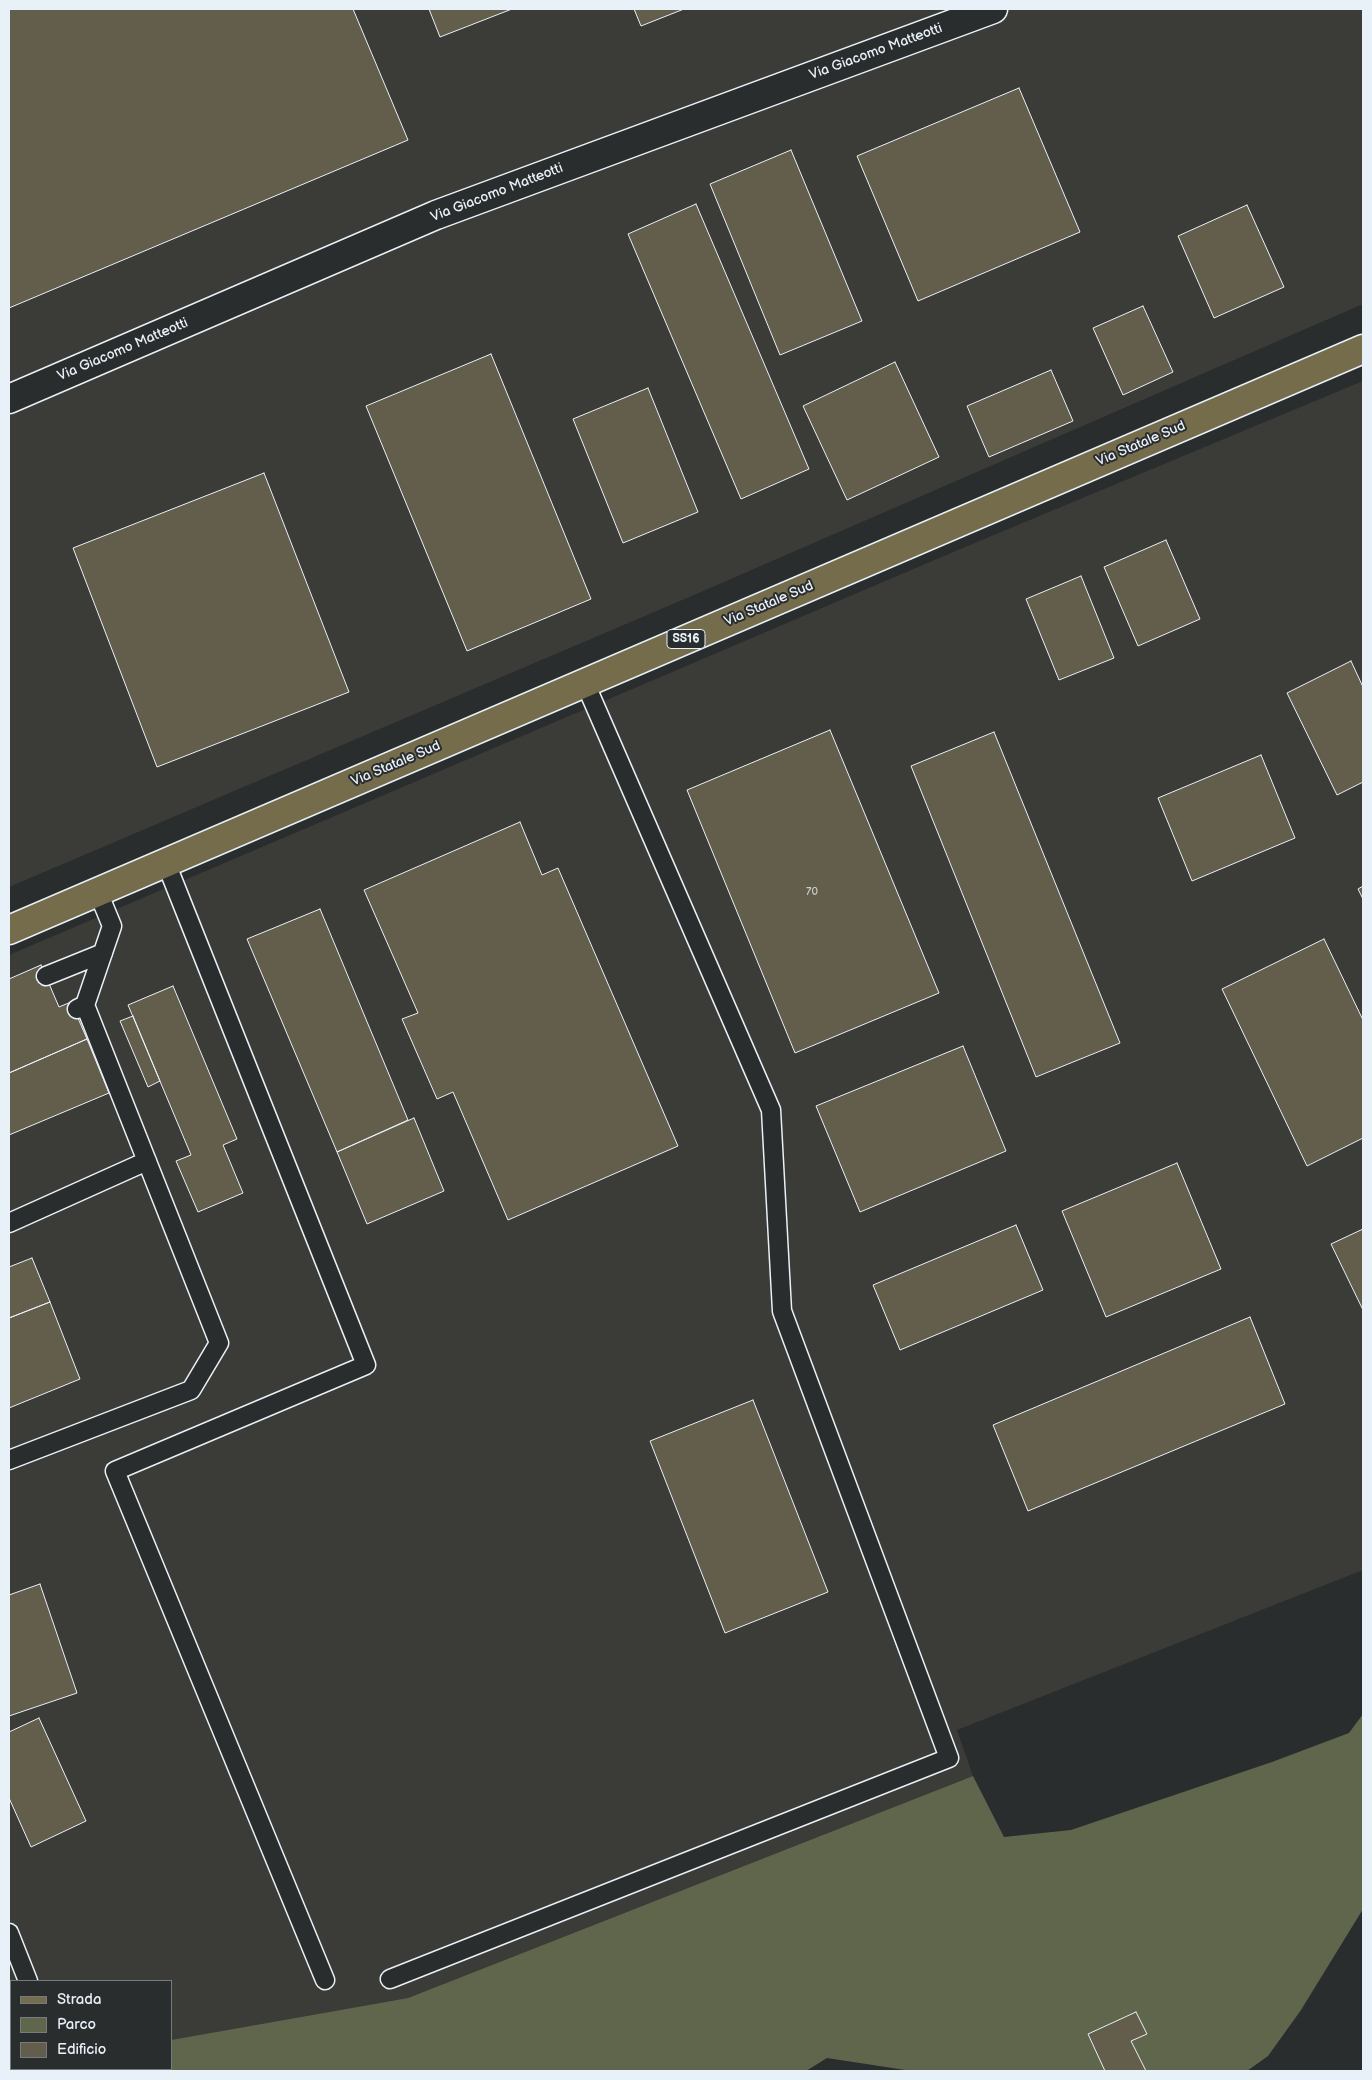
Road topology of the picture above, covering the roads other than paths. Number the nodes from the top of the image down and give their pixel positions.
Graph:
1 (994, 9) edge
2 (1363, 349) edge
3 (9, 399) edge
4 (586, 682) junction
5 (166, 863) junction
6 (98, 892) junction
7 (9, 930) edge
8 (103, 954) junction
9 (46, 976) dead end
10 (147, 1161) junction
11 (9, 1223) edge
12 (9, 1460) edge
13 (9, 1933) edge
14 (390, 1979) dead end
15 (28, 1980) edge
16 (325, 1980) dead end

1 - 3 street, Via Giacomo Matteotti
2 - 4 main road, Via Statale Sud / SS16
4 - 5 main road, Via Statale Sud / SS16
4 - 14 lane
5 - 6 main road, Via Statale Sud / SS16
5 - 16 lane
6 - 7 main road, Via Statale Sud / SS16
6 - 8 lane
8 - 9 lane
8 - 10 lane
10 - 11 lane
10 - 12 lane
13 - 15 lane

